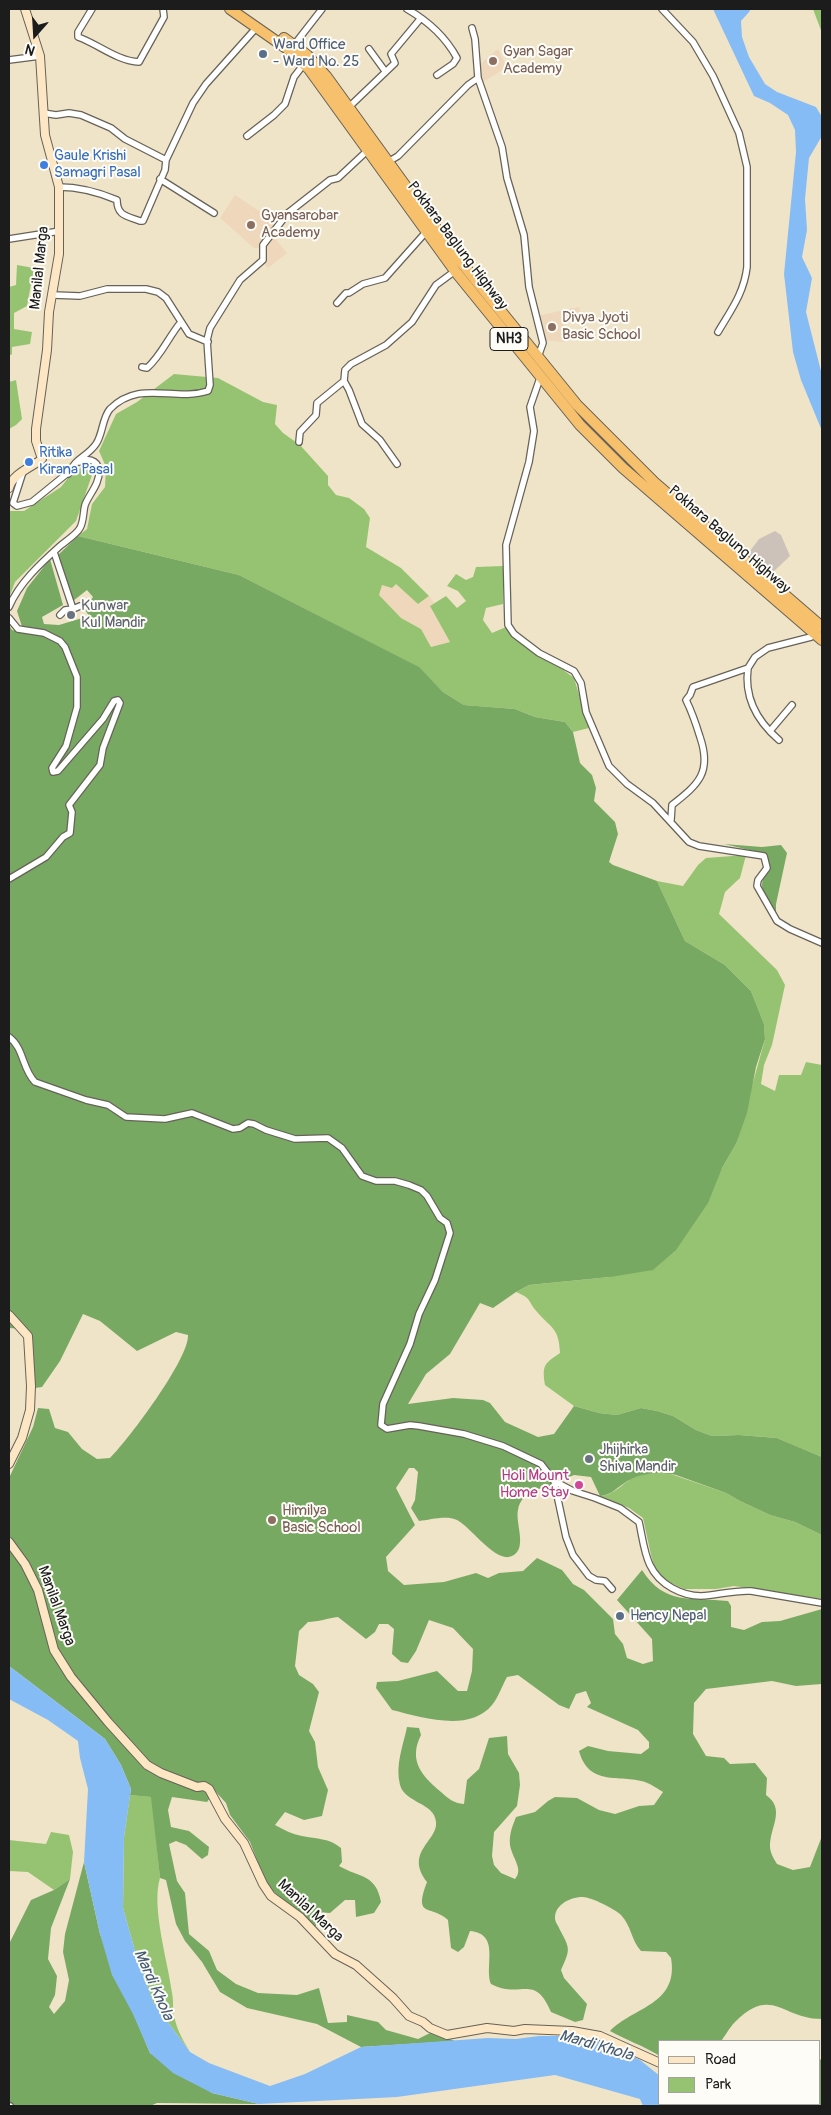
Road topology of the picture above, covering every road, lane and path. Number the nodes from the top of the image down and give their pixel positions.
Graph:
1 (25, 9) edge
2 (92, 9) edge
3 (164, 9) edge
4 (230, 9) edge
5 (242, 9) edge
6 (322, 9) edge
7 (408, 9) edge
8 (662, 9) edge
9 (421, 18) junction
10 (257, 27) junction
11 (472, 28) dead end
12 (294, 45) junction
13 (370, 50) dead end
14 (40, 56) junction
15 (9, 60) edge
16 (304, 64) junction
17 (385, 71) junction
18 (437, 75) dead end
19 (478, 78) junction
20 (349, 107) junction
21 (43, 113) junction
22 (247, 136) dead end
23 (368, 150) junction
24 (166, 160) junction
25 (388, 162) junction
26 (160, 179) junction
27 (59, 187) junction
28 (214, 213) dead end
29 (60, 231) junction
30 (426, 232) junction
31 (9, 238) edge
32 (444, 255) junction
33 (457, 257) junction
34 (455, 271) junction
35 (53, 295) junction
36 (337, 303) dead end
37 (181, 322) junction
38 (718, 332) dead end
39 (208, 342) junction
40 (537, 358) junction
41 (142, 367) dead end
42 (540, 378) junction
43 (344, 381) junction
44 (299, 442) dead end
45 (397, 464) dead end
46 (22, 472) junction
47 (68, 474) junction
48 (9, 488) edge
49 (54, 552) junction
50 (9, 607) edge
51 (60, 615) dead end
52 (9, 618) edge
53 (820, 633) edge
54 (748, 668) junction
55 (792, 705) dead end
56 (770, 731) junction
57 (779, 740) dead end
58 (671, 821) junction
59 (9, 879) edge
60 (822, 942) edge
61 (9, 1037) edge
62 (9, 1315) edge
63 (9, 1464) edge
64 (554, 1481) junction
65 (9, 1542) edge
66 (612, 1589) dead end
67 (822, 1603) edge
68 (658, 2062) edge

1 - 14 street, Manilal Marga
2 - 3 street
4 - 10 highway, Pokhara Baglung Highway / NH3
5 - 12 highway, Pokhara Baglung Highway
6 - 12 street
7 - 9 street
8 - 38 street
9 - 17 street
9 - 18 street
10 - 16 highway, Pokhara Baglung Highway / NH3
10 - 24 street
11 - 19 street
12 - 20 highway, Pokhara Baglung Highway
13 - 17 street
14 - 15 street
14 - 21 street, Manilal Marga
16 - 22 street
16 - 23 highway, Pokhara Baglung Highway / NH3
17 - 20 street
19 - 25 street
19 - 40 street
20 - 25 highway, Pokhara Baglung Highway
21 - 24 street
21 - 27 street, Manilal Marga
23 - 30 highway, Pokhara Baglung Highway / NH3
23 - 39 street
24 - 26 street
25 - 33 highway, Pokhara Baglung Highway
26 - 27 street
26 - 28 street
27 - 29 street, Manilal Marga
29 - 31 street
29 - 35 street, Manilal Marga
30 - 32 highway, Pokhara Baglung Highway / NH3
30 - 36 street
32 - 33 highway
32 - 34 highway, Pokhara Baglung Highway / NH3
33 - 40 highway, Pokhara Baglung Highway
34 - 42 highway, Pokhara Baglung Highway / NH3
34 - 43 street
35 - 37 street
35 - 46 street, Manilal Marga
37 - 39 street
37 - 41 street
39 - 47 street
40 - 53 highway, Pokhara Baglung Highway
42 - 53 highway, Pokhara Baglung Highway / NH3
42 - 58 street
43 - 44 street
43 - 45 street
46 - 47 street
46 - 48 street, Manilal Marga
47 - 49 street
49 - 50 street
49 - 51 street
52 - 59 street
53 - 54 street
54 - 56 street
54 - 58 street
55 - 56 street
56 - 57 street
58 - 60 street
61 - 64 street
62 - 63 street
64 - 66 street
64 - 67 street
65 - 68 street, Manilal Marga

